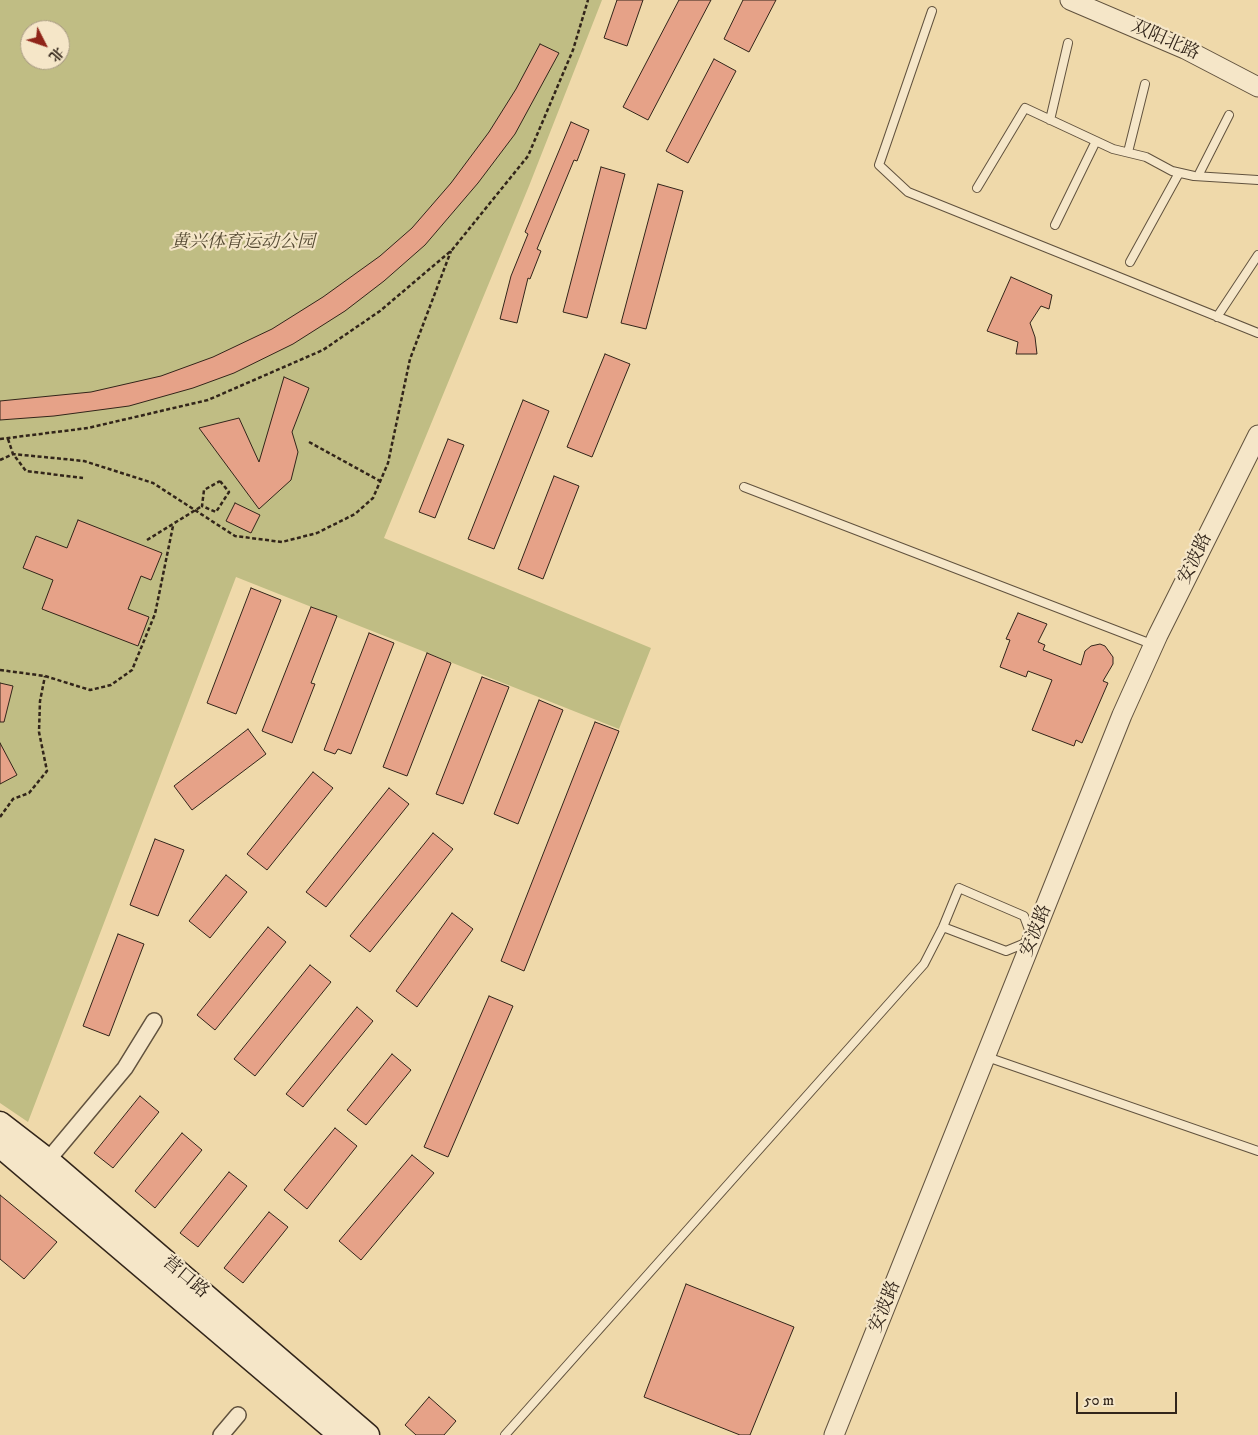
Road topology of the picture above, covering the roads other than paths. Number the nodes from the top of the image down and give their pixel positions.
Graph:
1 (1070, 0) edge
2 (932, 11) dead end
3 (1068, 43) dead end
4 (1145, 84) dead end
5 (1258, 87) edge
6 (1229, 115) dead end
7 (1050, 120) junction
8 (1096, 141) junction
9 (1128, 152) junction
10 (1179, 173) junction
11 (1198, 176) junction
12 (1258, 180) edge
13 (977, 188) dead end
14 (1055, 225) dead end
15 (1258, 255) edge
16 (1130, 262) dead end
17 (1217, 317) junction
18 (1258, 333) edge
19 (1258, 435) edge
20 (744, 487) dead end
21 (1154, 645) junction
22 (943, 927) junction
23 (1033, 940) junction
24 (154, 1020) dead end
25 (987, 1057) junction
26 (0, 1123) edge
27 (0, 1146) edge
28 (1258, 1151) edge
29 (48, 1160) junction
30 (238, 1415) dead end
31 (221, 1435) edge
32 (340, 1435) edge
33 (368, 1435) edge
34 (505, 1435) edge
35 (834, 1435) edge

1 - 5 street, 双阳北路
2 - 17 lane
3 - 7 lane
4 - 9 lane
6 - 11 lane
7 - 8 lane
7 - 13 lane
8 - 9 lane
8 - 14 lane
9 - 10 lane
10 - 11 lane
10 - 16 lane
11 - 12 lane
15 - 17 lane
17 - 18 lane
19 - 21 street, 安波路
20 - 21 lane
21 - 23 street, 安波路
22 - 23 lane
22 - 23 lane
22 - 34 lane
23 - 25 street, 安波路
24 - 29 street
25 - 28 lane
25 - 35 street, 安波路
26 - 29 main road, 营口路
27 - 32 main road, 营口路
29 - 33 main road, 营口路
30 - 31 street

